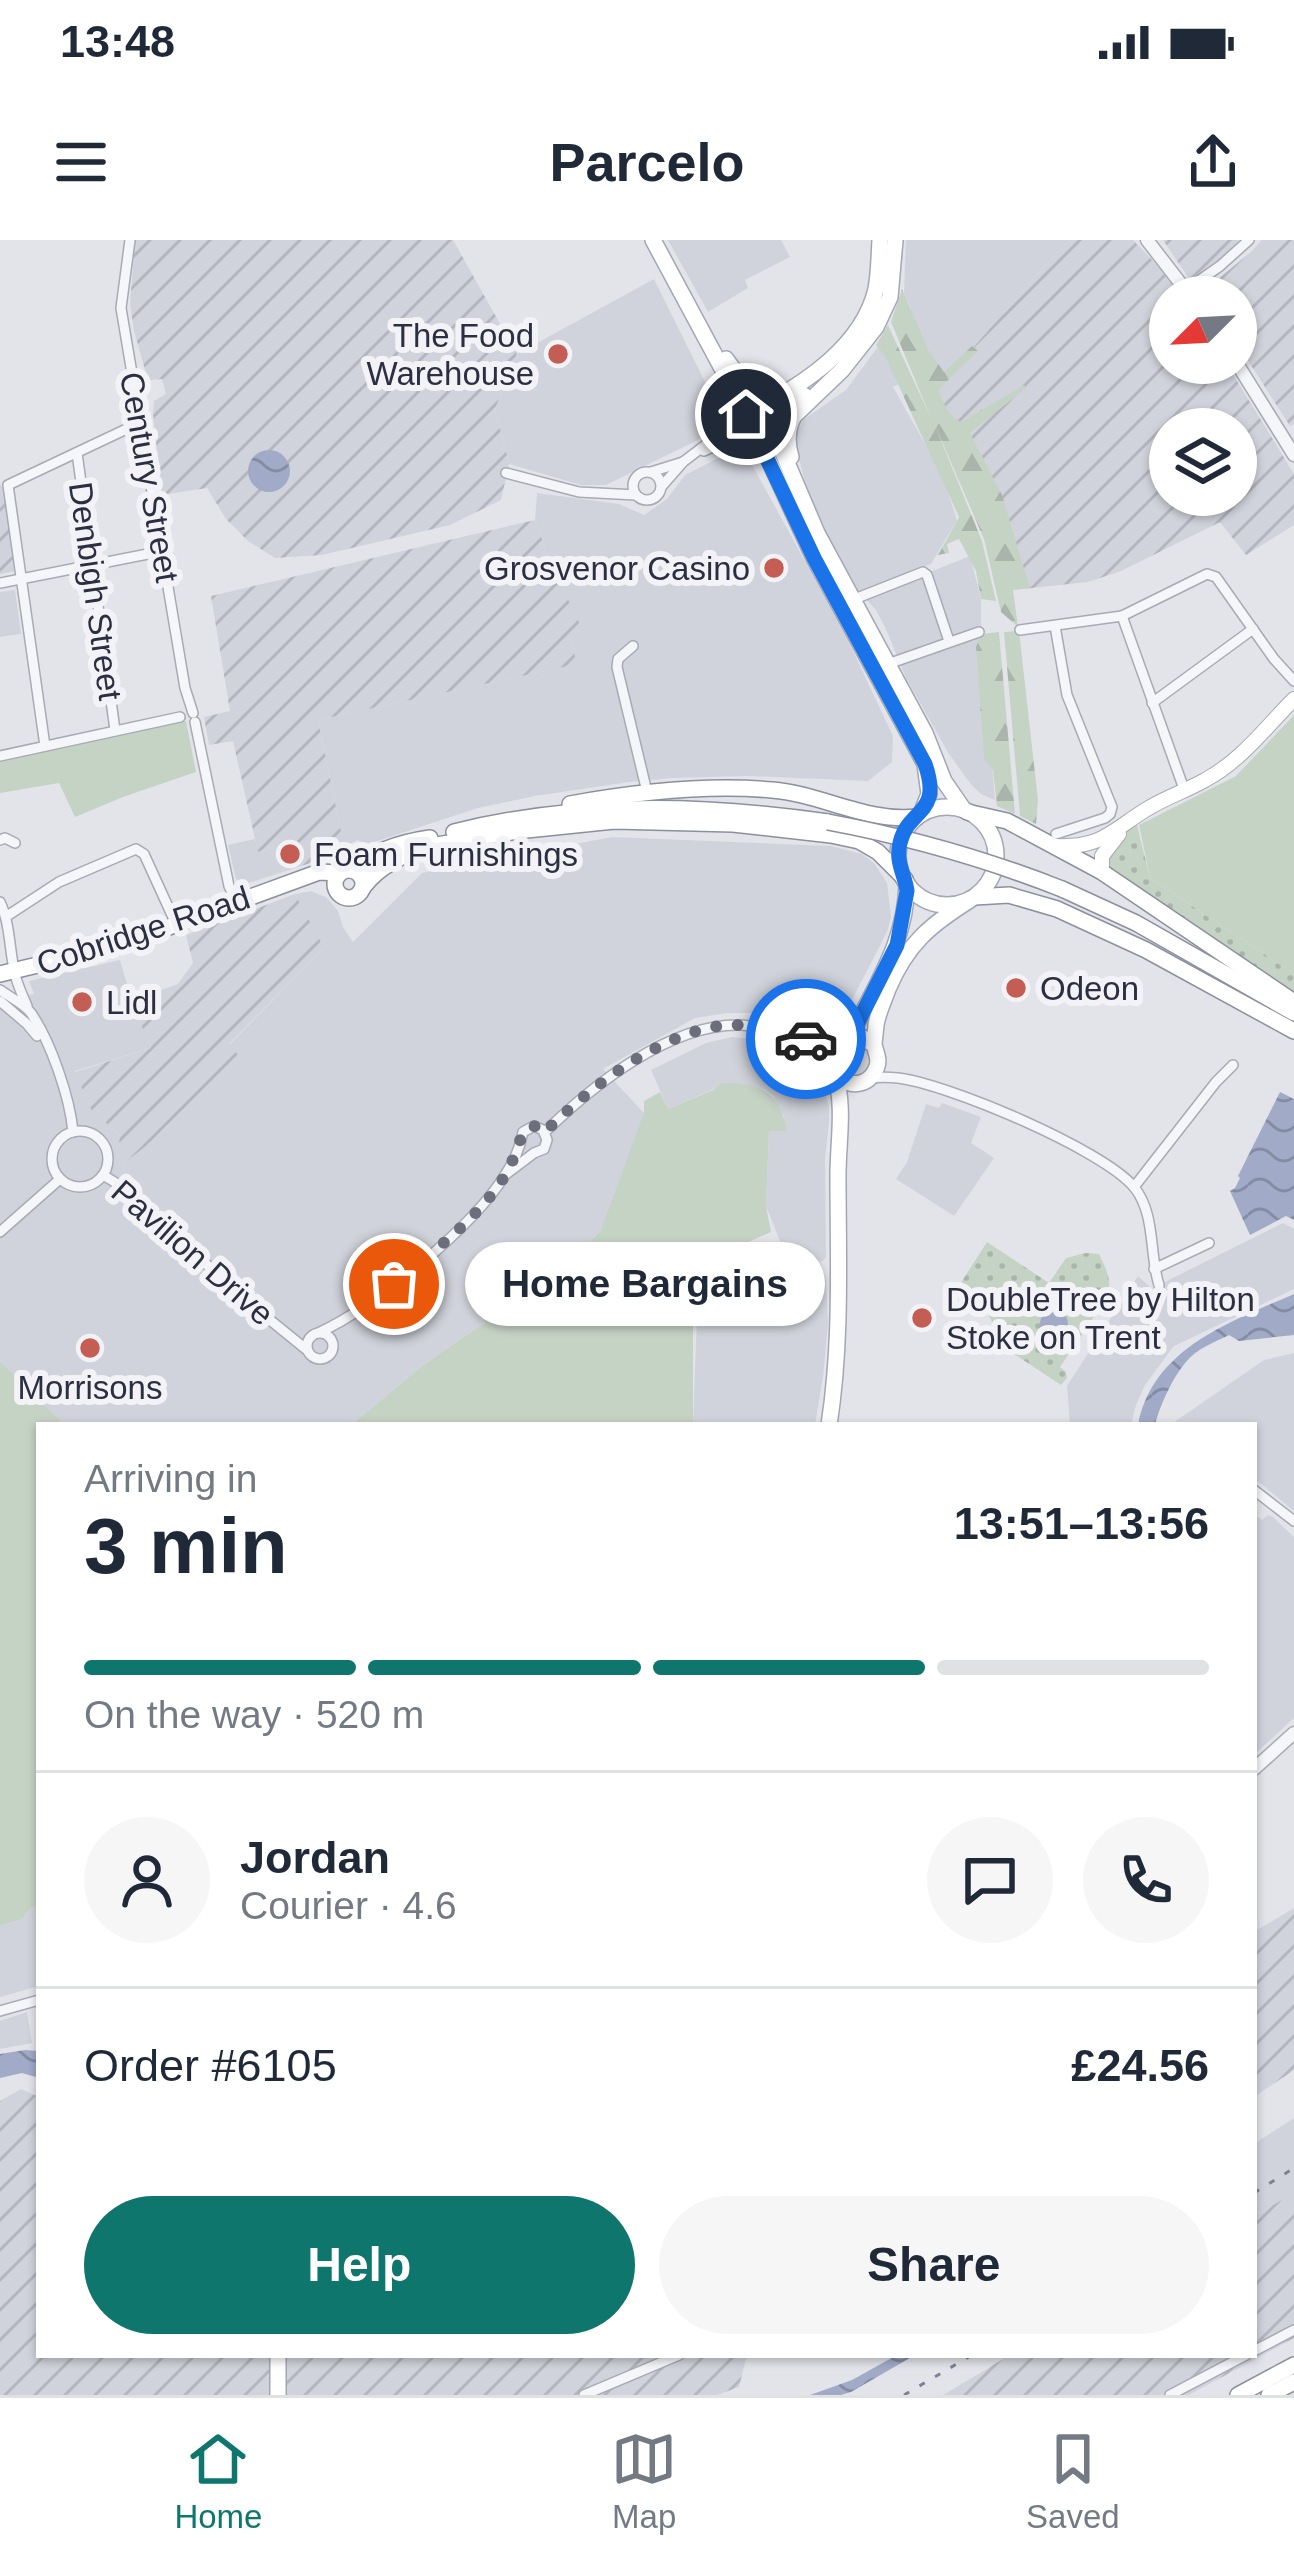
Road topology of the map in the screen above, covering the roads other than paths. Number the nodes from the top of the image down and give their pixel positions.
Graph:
1 (130, 240) edge
2 (653, 240) edge
3 (880, 240) edge
4 (895, 240) edge
5 (1147, 240) edge
6 (1249, 240) edge
7 (1175, 276) edge
8 (1208, 276) edge
9 (842, 370) junction
10 (1250, 384) edge
11 (757, 417) junction
12 (143, 424) junction
13 (77, 453) junction
14 (1294, 455) edge
15 (688, 459) junction
16 (651, 472) junction
17 (506, 473) dead end
18 (662, 486) junction
19 (634, 490) junction
20 (803, 500) junction
21 (164, 551) junction
22 (92, 564) junction
23 (20, 579) junction
24 (0, 583) edge
25 (852, 600) junction
26 (1122, 616) junction
27 (1055, 626) junction
28 (1253, 629) junction
29 (1020, 630) dead end
30 (979, 632) dead end
31 (949, 641) junction
32 (633, 646) dead end
33 (881, 668) junction
34 (1294, 681) edge
35 (1294, 699) edge
36 (1152, 703) junction
37 (180, 717) dead end
38 (116, 730) junction
39 (45, 746) junction
40 (0, 756) edge
41 (1184, 789) junction
42 (647, 792) junction
43 (966, 811) junction
44 (919, 816) junction
45 (1135, 817) junction
46 (497, 821) junction
47 (437, 837) junction
48 (0, 840) edge
49 (1056, 840) junction
50 (15, 843) dead end
51 (420, 848) junction
52 (345, 872) junction
53 (1102, 872) junction
54 (906, 881) junction
55 (285, 885) junction
56 (361, 892) junction
57 (338, 893) junction
58 (972, 898) junction
59 (236, 901) junction
60 (0, 902) edge
61 (7, 916) junction
62 (176, 924) junction
63 (7, 972) edge
64 (1245, 986) junction
65 (0, 990) edge
66 (0, 1001) edge
67 (1294, 1002) edge
68 (29, 1010) junction
69 (1294, 1013) edge
70 (1294, 1027) edge
71 (787, 1036) junction
72 (846, 1038) junction
73 (876, 1049) junction
74 (51, 1055) junction
75 (1233, 1065) dead end
76 (834, 1072) junction
77 (867, 1080) junction
78 (919, 1082) junction
79 (840, 1126) junction
80 (73, 1132) junction
81 (545, 1132) junction
82 (521, 1143) junction
83 (534, 1153) junction
84 (103, 1175) junction
85 (506, 1175) junction
86 (60, 1178) junction
87 (1134, 1187) junction
88 (0, 1232) edge
89 (1209, 1243) dead end
90 (1154, 1269) junction
91 (1159, 1285) dead end
92 (349, 1319) junction
93 (283, 1329) junction
94 (316, 1334) junction
95 (333, 1342) junction
96 (308, 1350) junction
97 (829, 1422) edge
98 (1257, 1492) edge
99 (1294, 1521) edge
100 (1294, 1733) edge
101 (1257, 1765) edge
102 (36, 2001) edge
103 (0, 2011) edge
104 (1294, 2330) edge
105 (1257, 2349) edge
106 (278, 2358) edge
107 (672, 2358) edge
108 (1240, 2358) edge
109 (1294, 2365) edge
110 (1294, 2382) edge
111 (278, 2395) edge
112 (584, 2395) edge
113 (1170, 2395) edge
114 (1238, 2395) edge
115 (1269, 2395) edge

1 - 12 street, Century Street
2 - 11 main road
3 - 11 main road
4 - 9 main road
5 - 7 street
6 - 8 street
9 - 11 main road
9 - 20 main road
10 - 14 street
11 - 15 street
11 - 20 main road
11 - 33 main road
12 - 13 street
12 - 21 street, Century Street
13 - 22 street, Denbigh Street
13 - 23 street
15 - 16 street
15 - 18 street
16 - 18 street
16 - 19 street
17 - 19 street
18 - 19 street
20 - 25 main road
21 - 22 street
21 - 59 street, Century Street
22 - 23 street
22 - 38 street, Denbigh Street
23 - 24 street
23 - 39 street
25 - 31 street
25 - 33 main road
26 - 27 street
26 - 28 street
26 - 36 street
27 - 29 street
27 - 49 street
28 - 34 street
28 - 36 street
30 - 31 street
31 - 33 street
32 - 42 street
33 - 43 main road
33 - 44 main road
35 - 41 main road
36 - 41 street
37 - 38 street
38 - 39 street
39 - 40 street
41 - 45 main road
42 - 44 main road
42 - 46 main road
43 - 44 main road
43 - 49 main road
43 - 58 main road
44 - 54 main road
45 - 49 main road
45 - 53 main road
46 - 47 main road, Cobridge Road
46 - 64 main road, Cobridge Road, bridge
47 - 51 main road
47 - 52 main road, Cobridge Road
48 - 50 street
49 - 53 main road
51 - 54 main road
51 - 56 main road
52 - 55 main road, Cobridge Road
52 - 56 main road
52 - 57 main road
53 - 67 main road
54 - 58 main road
54 - 72 main road
55 - 57 main road, Cobridge Road
55 - 59 main road, Cobridge Road
56 - 57 main road
58 - 70 main road
58 - 73 main road
59 - 62 main road, Cobridge Road
60 - 61 street
61 - 62 street
61 - 63 street
62 - 63 main road, Cobridge Road
63 - 68 street
64 - 69 main road
64 - 70 main road
65 - 68 street
66 - 74 street
68 - 74 street
71 - 72 street
71 - 76 street
71 - 81 street
72 - 73 main road
72 - 76 main road
73 - 77 main road
73 - 78 street
74 - 80 street
75 - 87 street
76 - 77 main road
76 - 79 main road
77 - 78 street
77 - 79 main road
78 - 87 street
79 - 97 main road
80 - 84 street
80 - 86 street
81 - 82 street
81 - 83 street
82 - 83 street
82 - 85 street
83 - 85 street
84 - 86 street
84 - 93 street, Pavilion Drive
85 - 92 street
86 - 88 street
87 - 90 street
89 - 90 street
90 - 91 street
92 - 94 street
92 - 95 street
93 - 94 street, Pavilion Drive
93 - 96 street, Pavilion Drive
94 - 95 street
94 - 96 street
95 - 96 street
98 - 99 street
100 - 101 street
102 - 103 street
104 - 105 street
106 - 111 main road
107 - 112 street
108 - 113 street
109 - 114 main road
110 - 115 main road

